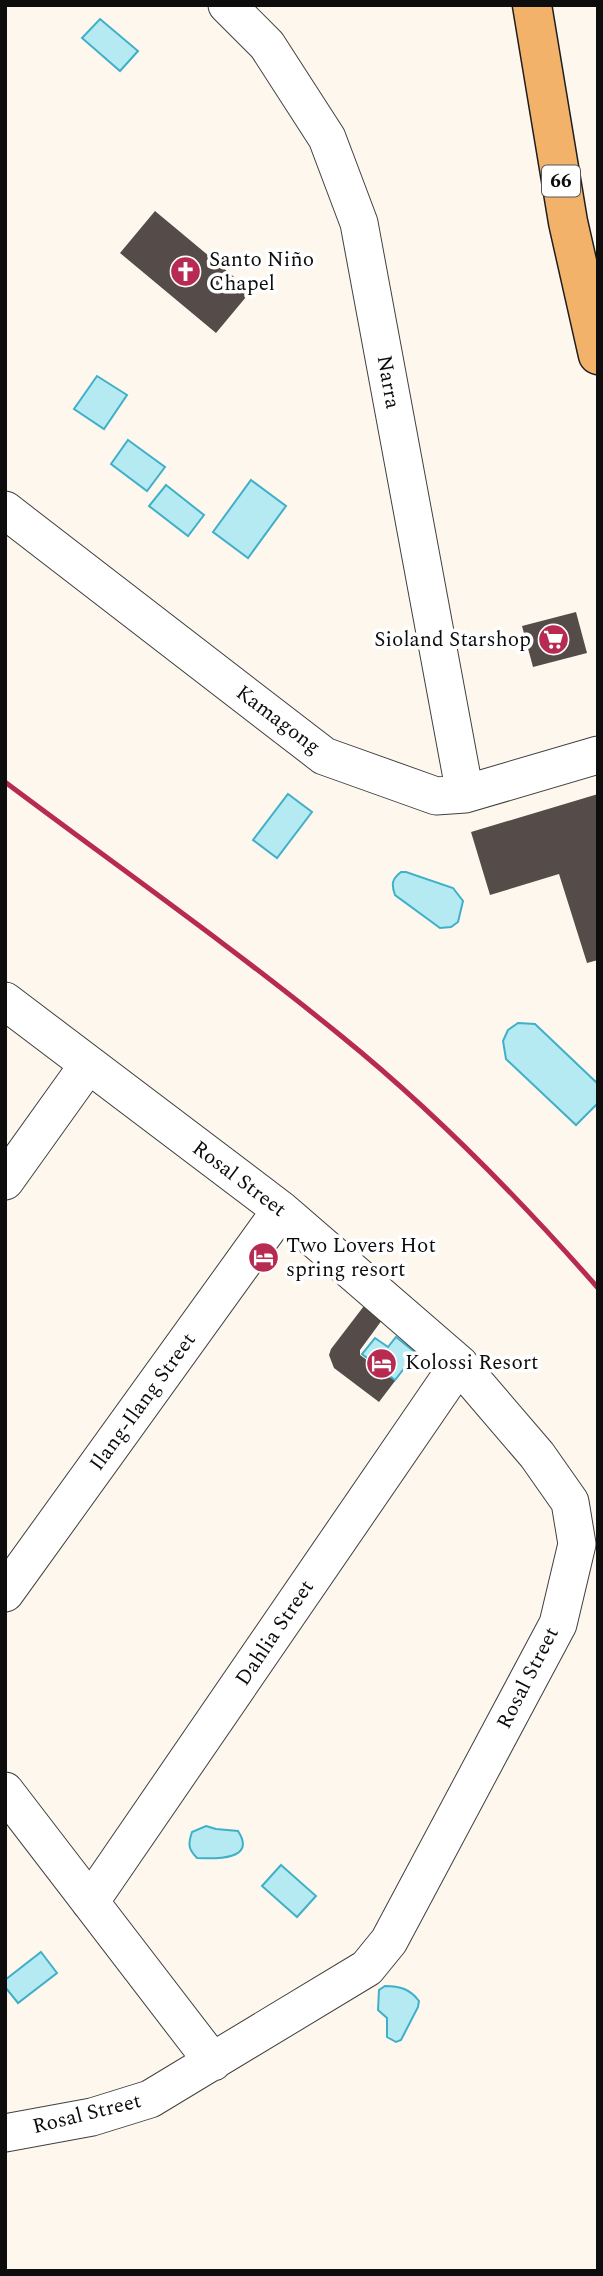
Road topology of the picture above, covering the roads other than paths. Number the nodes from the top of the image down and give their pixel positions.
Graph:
1 (227, 5) edge
2 (532, 5) edge
3 (598, 355) edge
4 (5, 510) edge
5 (598, 755) edge
6 (465, 794) junction
7 (5, 1001) edge
8 (88, 1065) junction
9 (5, 1181) edge
10 (281, 1210) junction
11 (459, 1364) junction
12 (5, 1594) edge
13 (5, 1791) edge
14 (90, 1902) junction
15 (213, 2062) junction
16 (5, 2133) edge

1 - 6 street, Narra
2 - 3 main road, 66
4 - 6 street, Kamagong
5 - 6 street, Kamagong
7 - 8 street, Rosal Street
8 - 9 street
8 - 10 street, Rosal Street
10 - 11 street, Rosal Street
10 - 12 street, Ilang-Ilang Street
11 - 14 street, Dahlia Street
11 - 15 street, Rosal Street
13 - 14 street
14 - 15 street
15 - 16 street, Rosal Street

